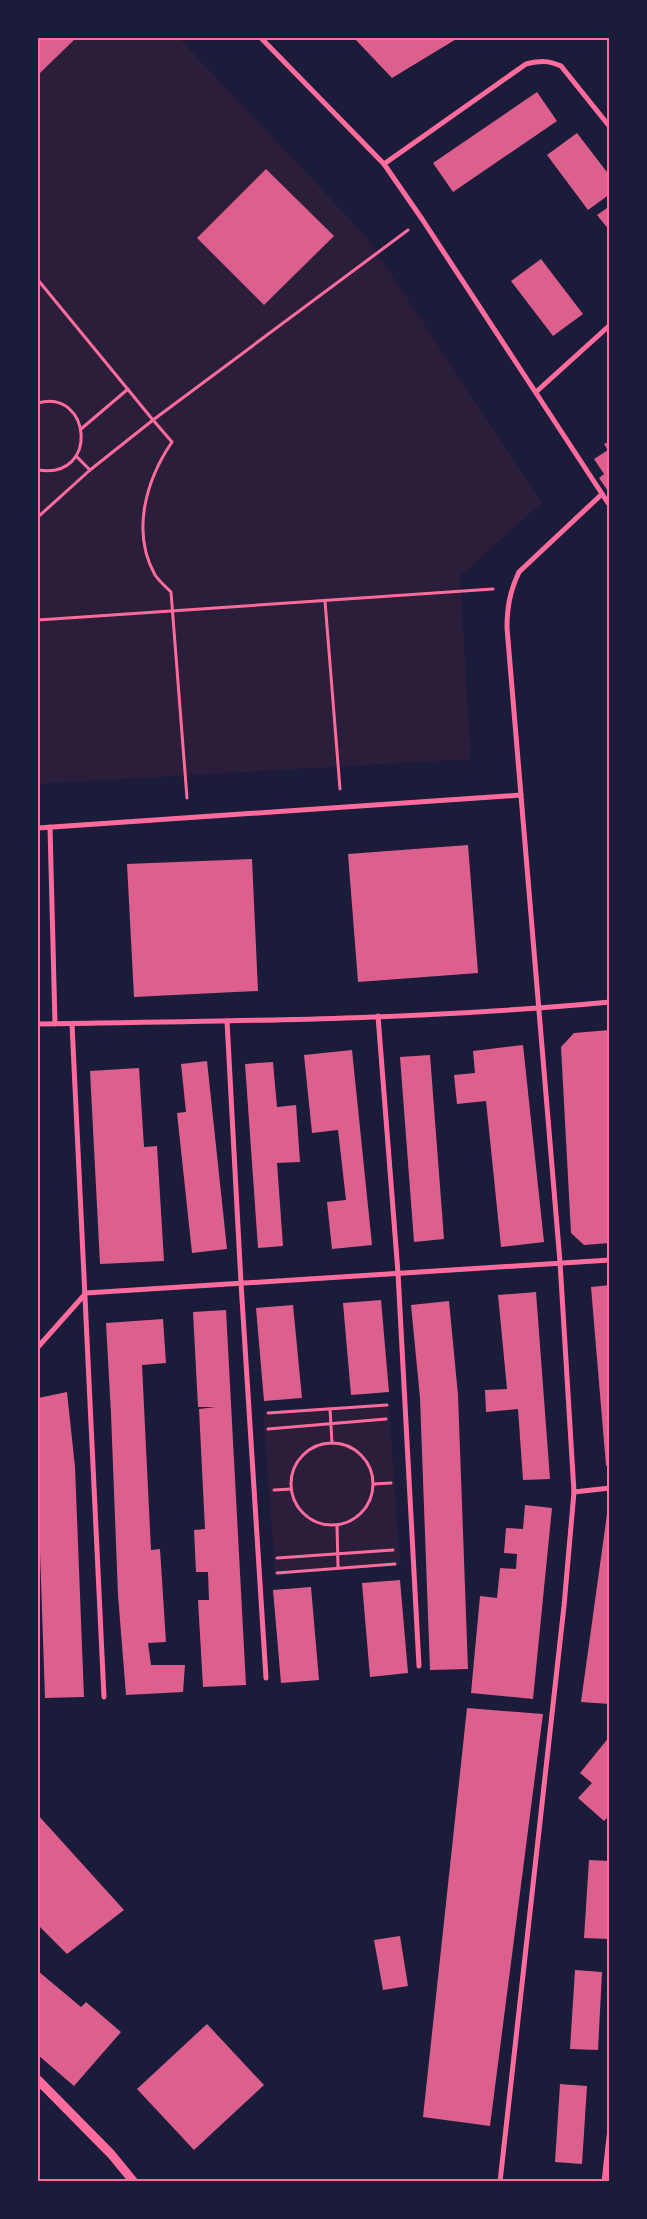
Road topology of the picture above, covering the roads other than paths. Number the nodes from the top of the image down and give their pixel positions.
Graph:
1 (261, 38) edge
2 (610, 127) edge
3 (384, 164) junction
4 (610, 325) edge
5 (536, 392) junction
6 (602, 494) junction
7 (610, 506) edge
8 (521, 796) junction
9 (38, 828) edge
10 (50, 828) junction
11 (610, 1002) edge
12 (538, 1008) junction
13 (378, 1016) junction
14 (227, 1021) junction
15 (38, 1024) edge
16 (54, 1024) junction
17 (72, 1024) junction
18 (610, 1260) edge
19 (560, 1262) junction
20 (398, 1273) junction
21 (241, 1284) junction
22 (86, 1292) junction
23 (38, 1347) edge
24 (610, 1488) edge
25 (574, 1492) junction
26 (419, 1666) dead end
27 (266, 1678) dead end
28 (104, 1697) dead end
29 (38, 2080) edge
30 (610, 2128) edge
31 (134, 2182) edge
32 (500, 2182) edge
33 (604, 2182) edge

1 - 3 street
2 - 3 street
3 - 5 street
4 - 5 street
5 - 6 street
6 - 7 street
6 - 8 street
8 - 10 street
8 - 12 street
9 - 10 street
10 - 16 street
11 - 12 street
12 - 13 street
12 - 19 street
13 - 14 street
13 - 20 street
14 - 17 street
14 - 21 street
15 - 16 street
16 - 17 street
17 - 22 street
18 - 19 street
19 - 20 street
19 - 25 street
20 - 21 street
20 - 26 street
21 - 22 street
21 - 27 street
22 - 23 street
22 - 28 street
24 - 25 street
25 - 32 street
29 - 31 street
30 - 33 street

